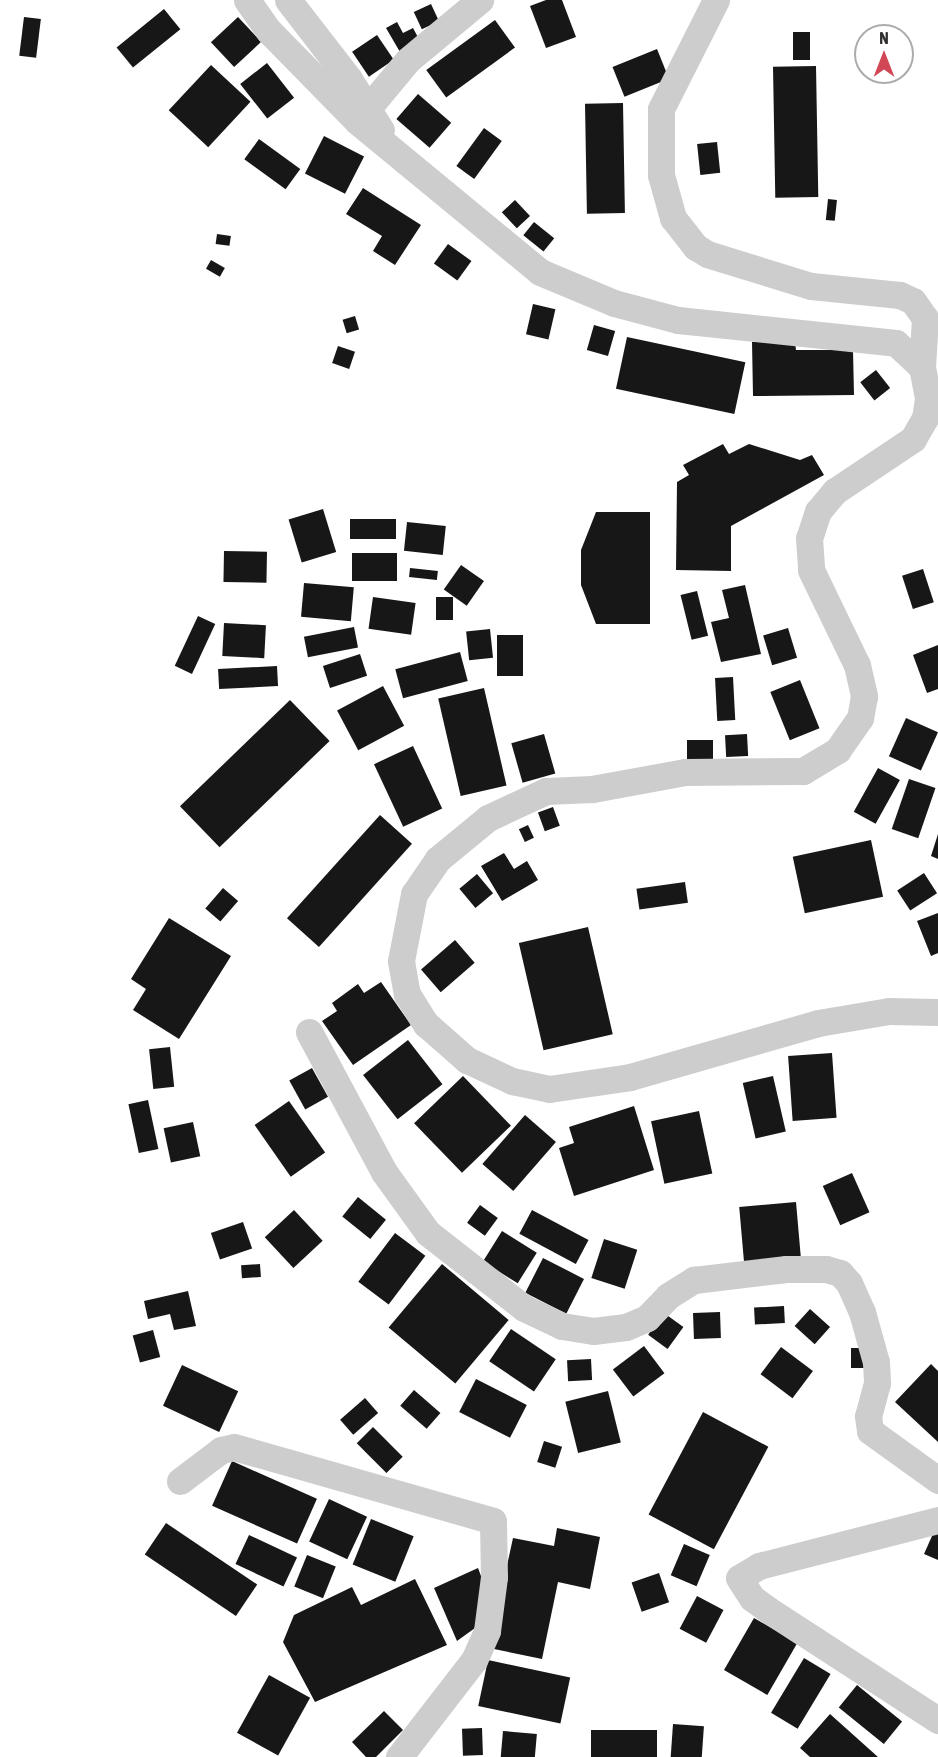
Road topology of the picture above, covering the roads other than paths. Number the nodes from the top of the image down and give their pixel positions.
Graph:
1 (247, 0) edge
2 (288, 0) edge
3 (480, 0) edge
4 (716, 0) edge
5 (368, 108) junction
6 (393, 152) junction
7 (922, 367) junction
8 (938, 1012) edge
9 (309, 1032) dead end
10 (938, 1480) edge
11 (180, 1481) dead end
12 (938, 1520) edge
13 (938, 1720) edge
14 (399, 1757) edge

1 - 6 street
2 - 5 street
3 - 5 street
4 - 7 street
5 - 6 street
6 - 7 street
7 - 8 street
9 - 10 street
11 - 14 street
12 - 13 street

